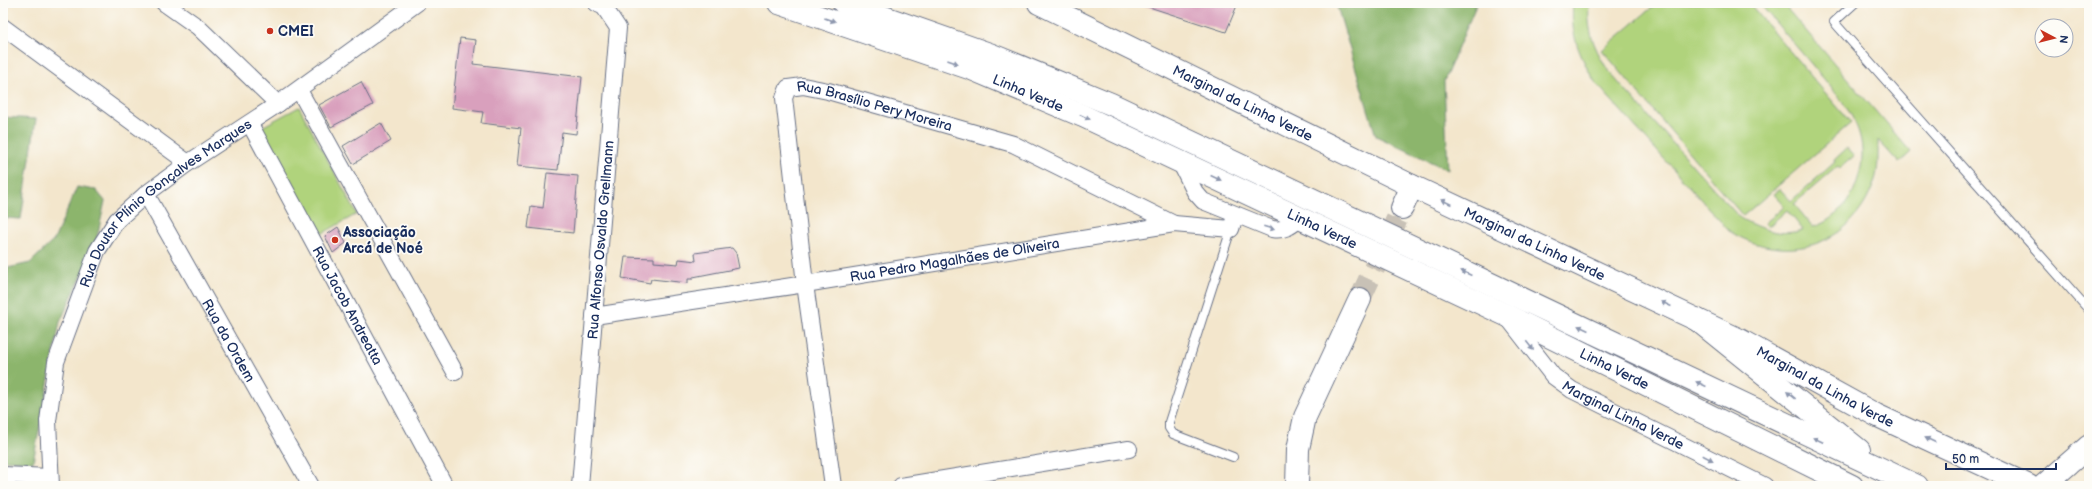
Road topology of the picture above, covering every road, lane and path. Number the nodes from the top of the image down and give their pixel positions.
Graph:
1 (164, 3) edge
2 (417, 3) edge
3 (596, 3) edge
4 (779, 3) edge
5 (844, 3) edge
6 (1038, 3) edge
7 (1064, 3) edge
8 (1855, 3) edge
9 (1076, 22) junction
10 (3, 27) edge
11 (299, 90) junction
12 (278, 104) junction
13 (250, 124) junction
14 (188, 162) junction
15 (1180, 162) junction
16 (1412, 186) junction
17 (146, 194) junction
18 (1402, 208) tunnel mouth
19 (1300, 218) junction
20 (1233, 222) junction
21 (1174, 224) junction
22 (805, 284) junction
23 (1360, 299) tunnel mouth
24 (2089, 310) edge
25 (1506, 315) junction
26 (594, 316) junction
27 (1696, 319) junction
28 (455, 372) dead end
29 (2089, 446) edge
30 (1129, 449) dead end
31 (1233, 457) dead end
32 (1887, 472) junction
33 (3, 475) edge
34 (50, 481) edge
35 (1747, 482) edge
36 (312, 486) edge
37 (445, 486) edge
38 (580, 486) edge
39 (833, 486) edge
40 (901, 486) edge
41 (1297, 486) edge
42 (1765, 486) edge
43 (1852, 486) edge
44 (1917, 486) edge
45 (2029, 486) edge
46 (2043, 486) edge

1 - 12 street
2 - 11 street, Rua Doutor Plínio Gonçalves Marques
3 - 26 street, Rua Alfonso Osvaldo Grellmann
4 -> 15 main road, Linha Verde
32 -> 5 main road, Linha Verde
6 - 9 main road, Marginal da Linha Verde
7 - 9 main road
8 - 24 lane
9 - 16 main road, Marginal da Linha Verde
10 - 14 street
11 - 12 street, Rua Doutor Plínio Gonçalves Marques
11 - 28 street
12 - 13 street, Rua Doutor Plínio Gonçalves Marques
13 - 14 street, Rua Doutor Plínio Gonçalves Marques
13 - 37 street, Rua Jacob Andreatta
14 - 17 street, Rua Doutor Plínio Gonçalves Marques
15 -> 19 main road, Linha Verde
15 - 20 street
16 - 18 main road
27 -> 16 main road, Marginal da Linha Verde
17 - 34 street, Rua Doutor Plínio Gonçalves Marques
17 - 36 street, Rua da Ordem
20 -> 19 street, Rua Pedro Magalhães de Oliveira
19 - 25 main road, Linha Verde
20 - 21 street, Rua Pedro Magalhães de Oliveira
20 - 31 lane
21 - 22 street, Rua Pedro Magalhães de Oliveira
21 - 22 street, Rua Brasílio Pery Moreira
22 - 26 street, Rua Pedro Magalhães de Oliveira
22 - 39 street, Rua Brasílio Pery Moreira
23 - 41 main road
25 -> 35 street, Marginal Linha Verde
25 - 43 main road, Linha Verde
26 - 38 street, Rua Alfonso Osvaldo Grellmann
32 -> 27 main road
45 -> 27 main road, Marginal da Linha Verde
29 - 46 main road
30 - 40 street
32 - 44 main road, Linha Verde
33 - 34 street
35 - 42 street, Marginal Linha Verde

